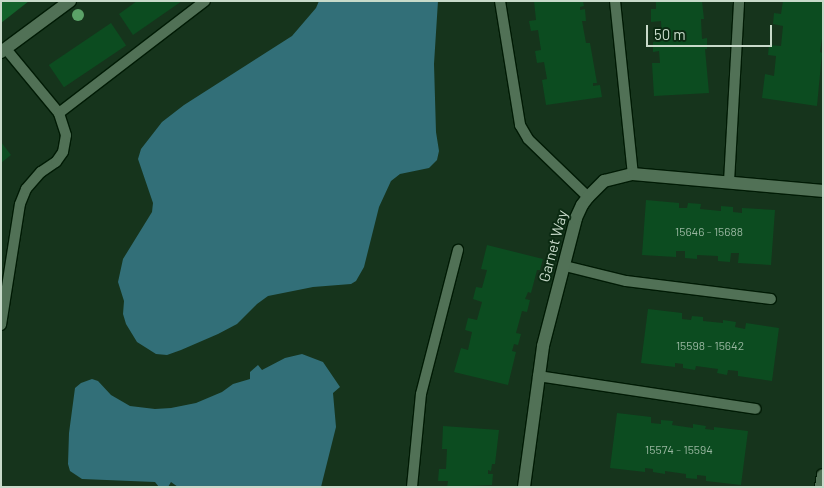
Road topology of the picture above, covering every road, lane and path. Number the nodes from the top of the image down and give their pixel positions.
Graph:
1 (70, 1) edge
2 (205, 1) edge
3 (500, 1) edge
4 (615, 1) edge
5 (739, 1) edge
6 (4, 50) edge
7 (59, 113) junction
8 (633, 174) junction
9 (729, 182) junction
10 (823, 191) edge
11 (588, 197) junction
12 (458, 250) dead end
13 (565, 266) junction
14 (771, 299) dead end
15 (3, 305) edge
16 (1, 325) edge
17 (538, 376) junction
18 (756, 409) dead end
19 (823, 475) edge
20 (412, 487) edge
21 (524, 487) edge
22 (821, 487) edge

1 - 6 street
2 - 7 lane
3 - 11 lane
4 - 8 lane
5 - 9 lane
6 - 7 lane
7 - 15 lane
8 - 9 street, Garnet Way
8 - 11 street, Garnet Way
9 - 10 street, Garnet Way
11 - 13 street, Garnet Way
12 - 20 lane
13 - 14 lane
13 - 17 street, Garnet Way
15 - 16 lane
17 - 18 lane
17 - 21 street, Garnet Way
19 - 22 street

